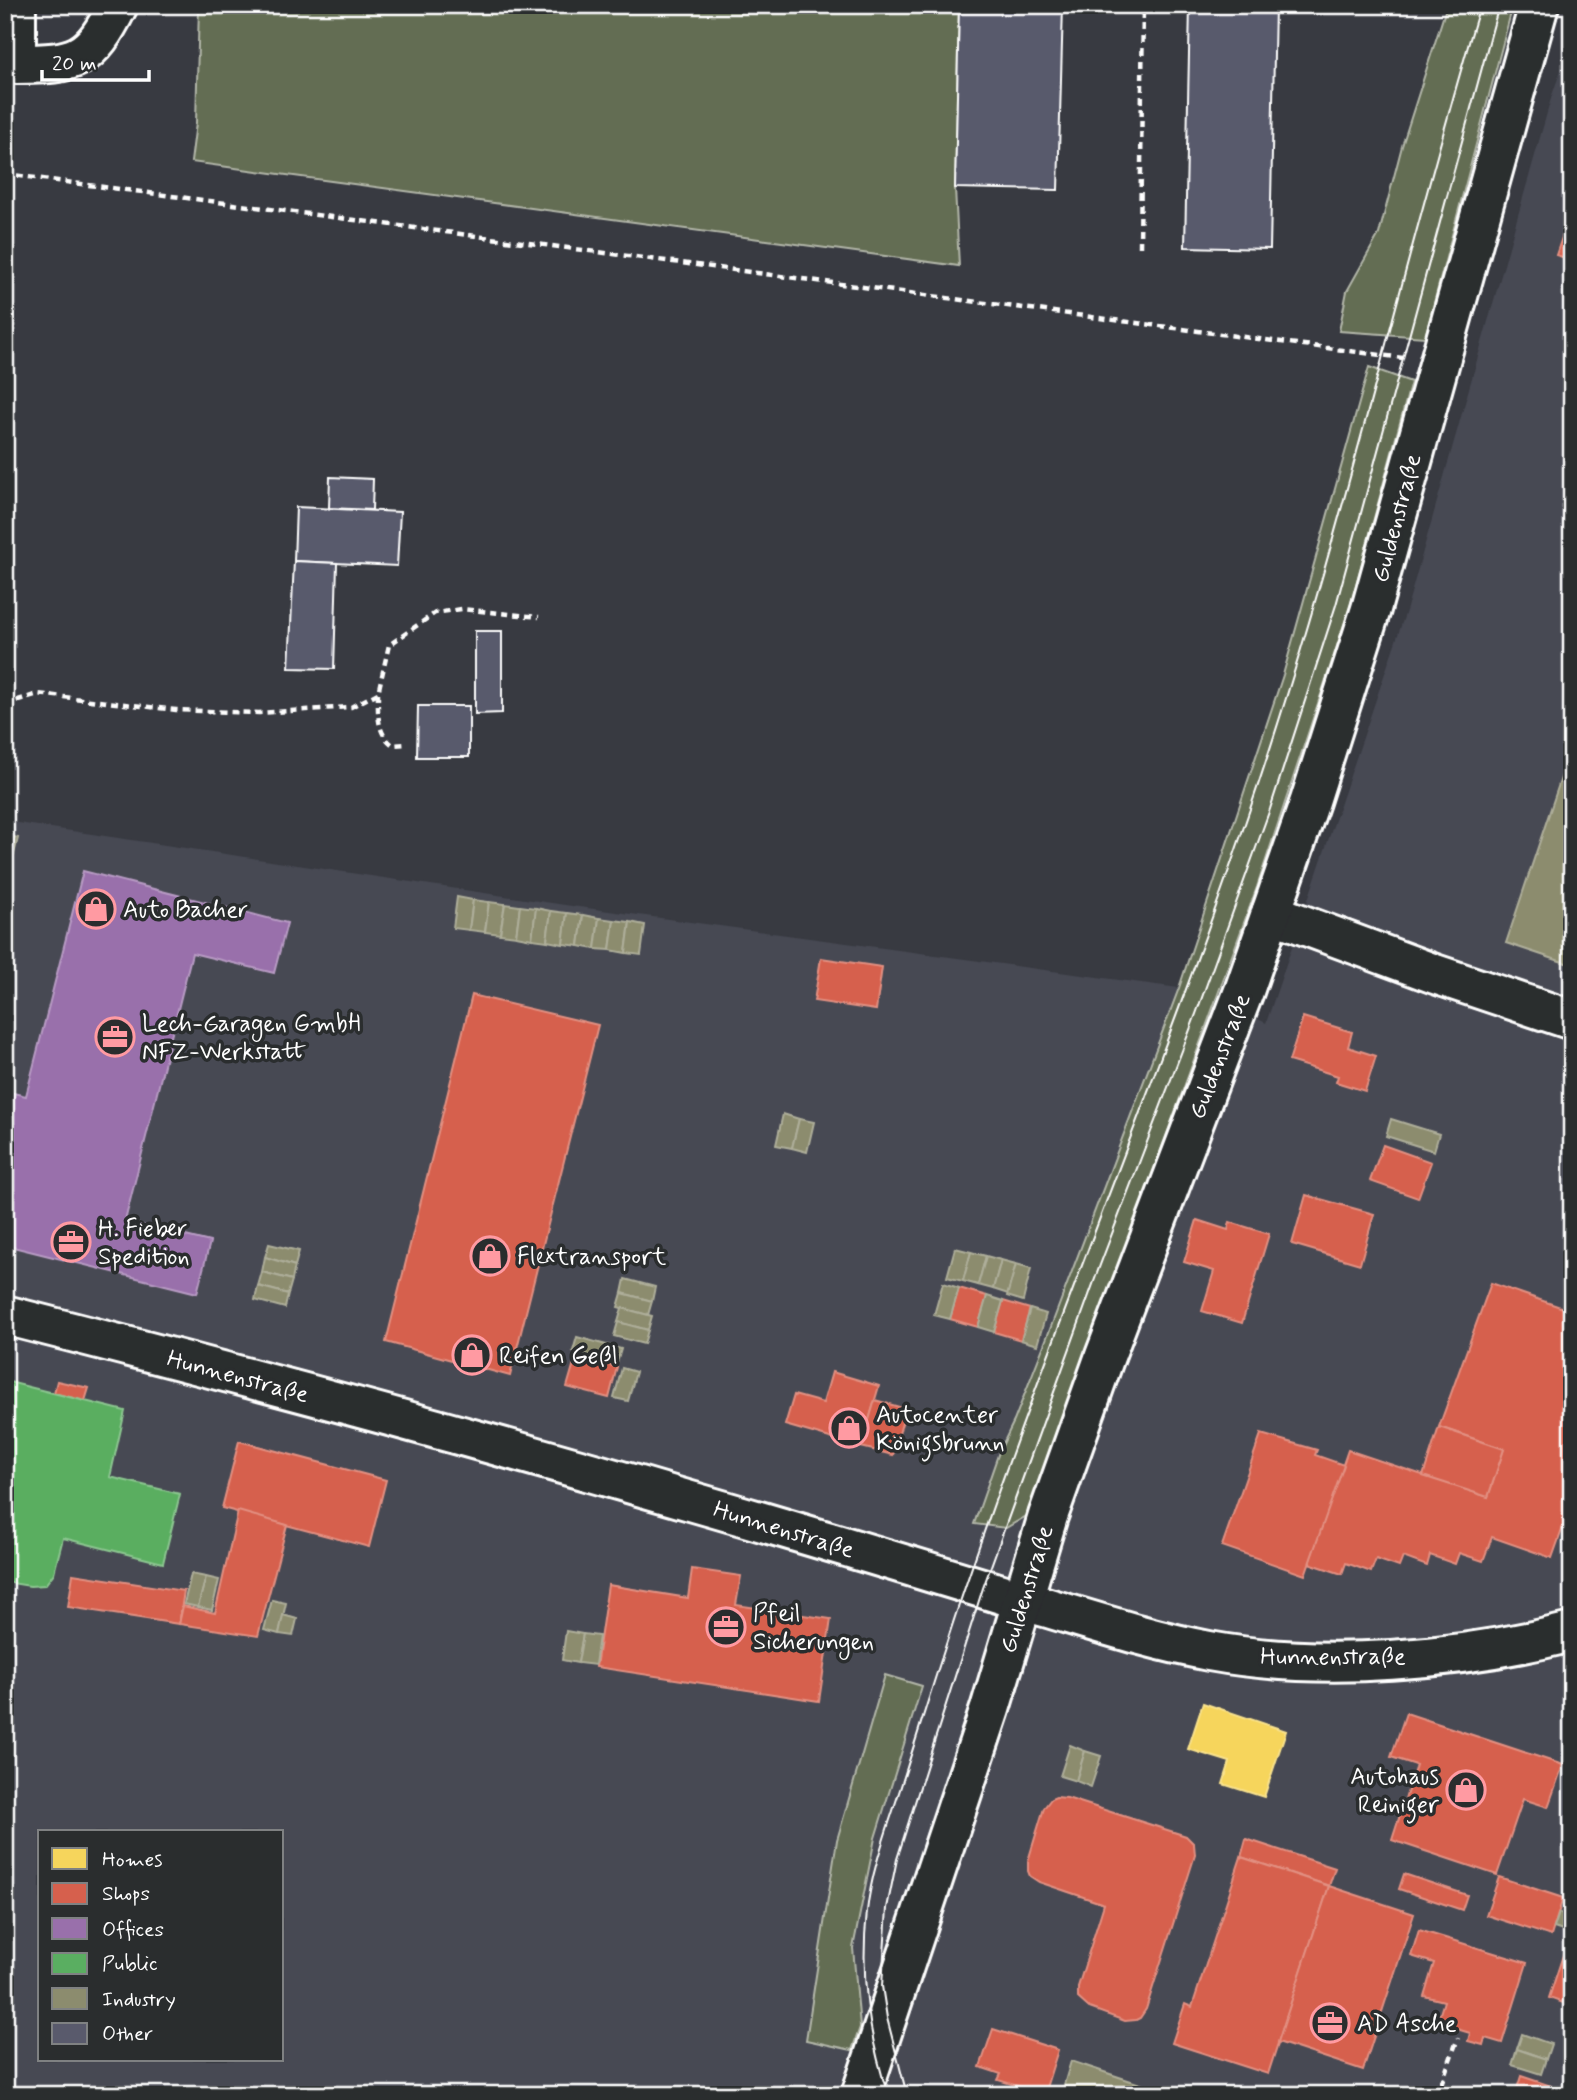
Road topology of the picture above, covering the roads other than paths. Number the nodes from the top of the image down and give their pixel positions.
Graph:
1 (16, 5) edge
2 (118, 5) edge
3 (1539, 5) edge
4 (10, 64) edge
5 (1271, 913) junction
6 (1572, 1020) edge
7 (5, 1315) edge
8 (1023, 1600) junction
9 (1572, 1632) edge
10 (861, 2095) edge

1 - 4 street
2 - 4 street
3 - 5 street, Guldenstraße
5 - 6 street
5 - 8 street, Guldenstraße
7 - 8 street, Hunnenstraße
8 - 9 street, Hunnenstraße
8 - 10 street, Guldenstraße

